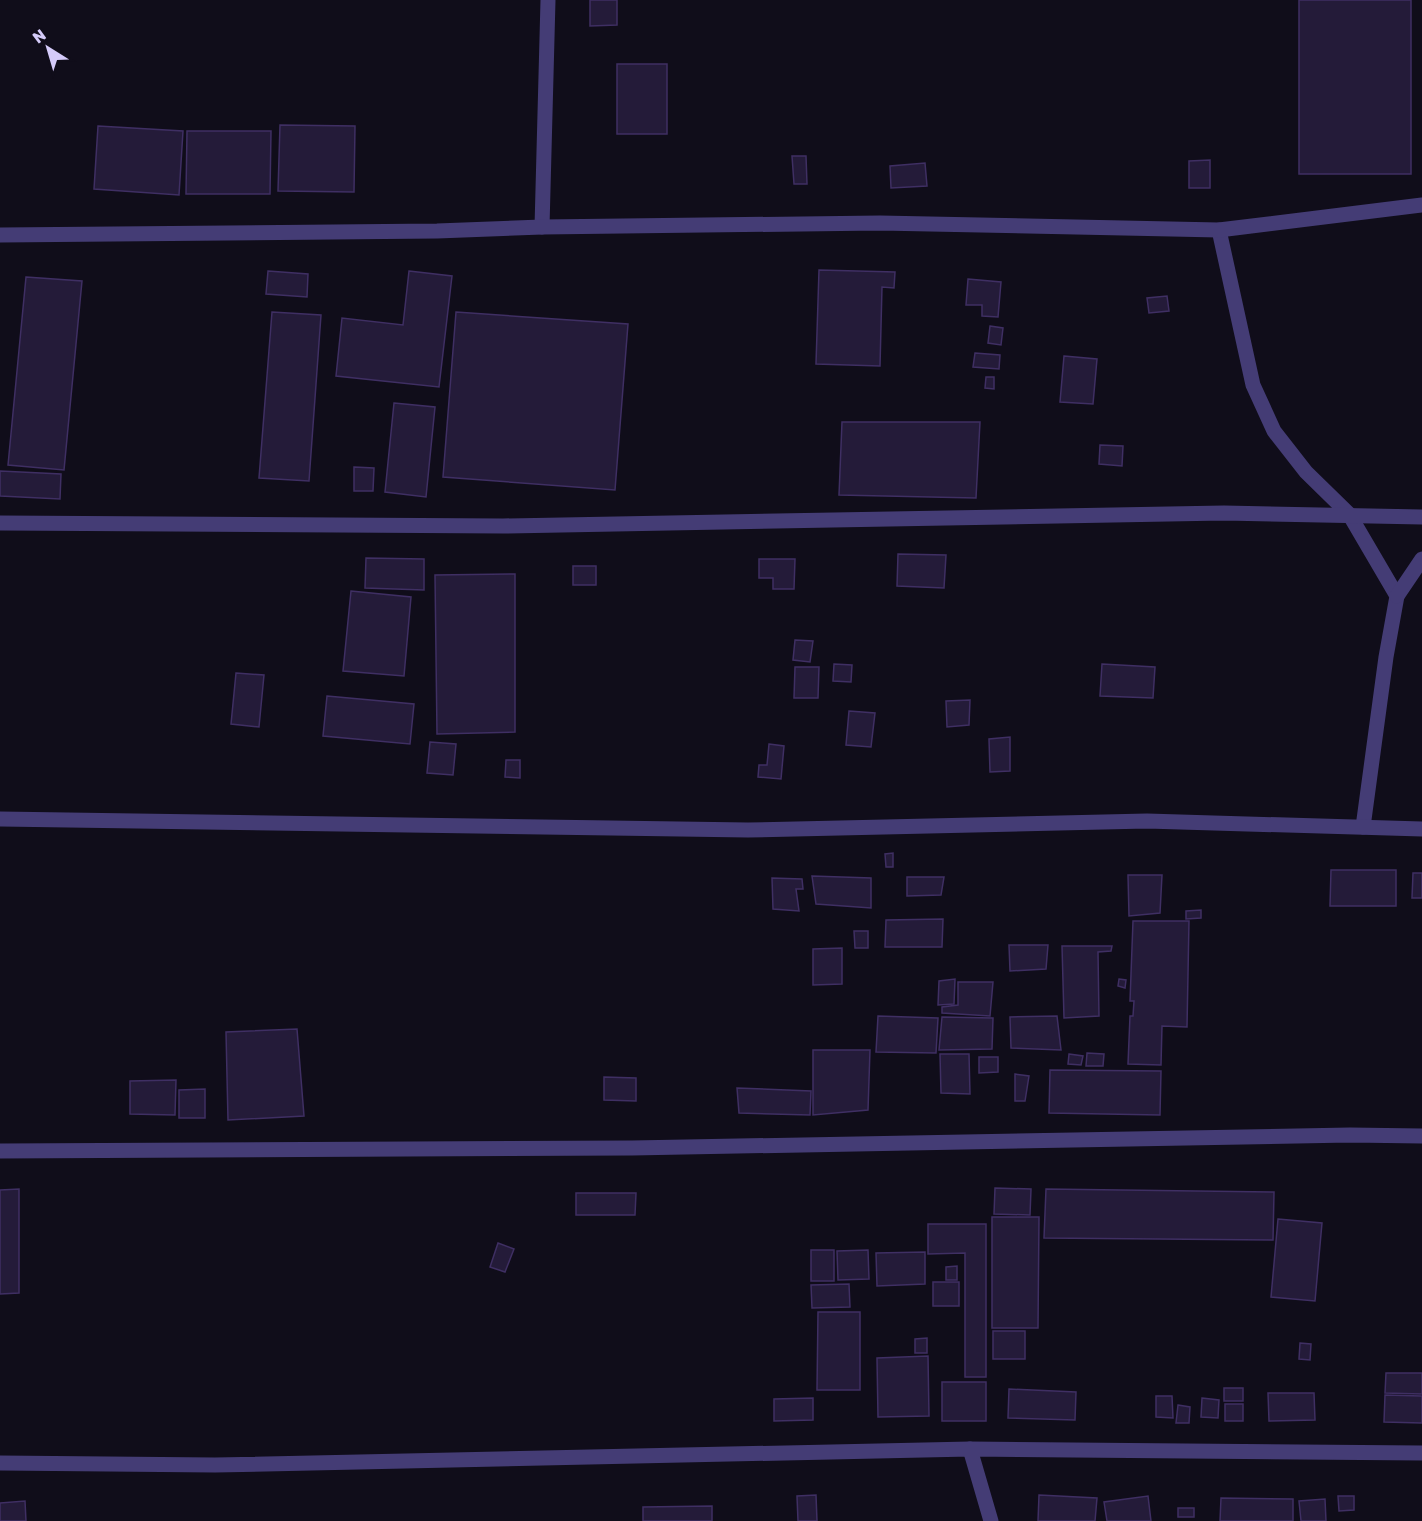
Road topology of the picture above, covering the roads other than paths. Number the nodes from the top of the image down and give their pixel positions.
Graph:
1 (548, 0) edge
2 (1422, 205) edge
3 (542, 227) junction
4 (1219, 230) junction
5 (0, 235) edge
6 (1349, 514) junction
7 (1422, 517) edge
8 (0, 522) edge
9 (1422, 559) edge
10 (1397, 596) junction
11 (0, 819) edge
12 (1363, 828) junction
13 (1422, 829) edge
14 (1422, 1136) edge
15 (0, 1151) edge
16 (970, 1449) junction
17 (1422, 1453) edge
18 (0, 1463) edge
19 (991, 1521) edge

1 - 3 street
2 - 4 street
3 - 4 street
3 - 5 street
4 - 6 street
6 - 7 street
6 - 8 street
6 - 10 street
9 - 10 street
10 - 12 street
11 - 12 street
12 - 13 street
14 - 15 street
16 - 17 street
16 - 18 street
16 - 19 street

